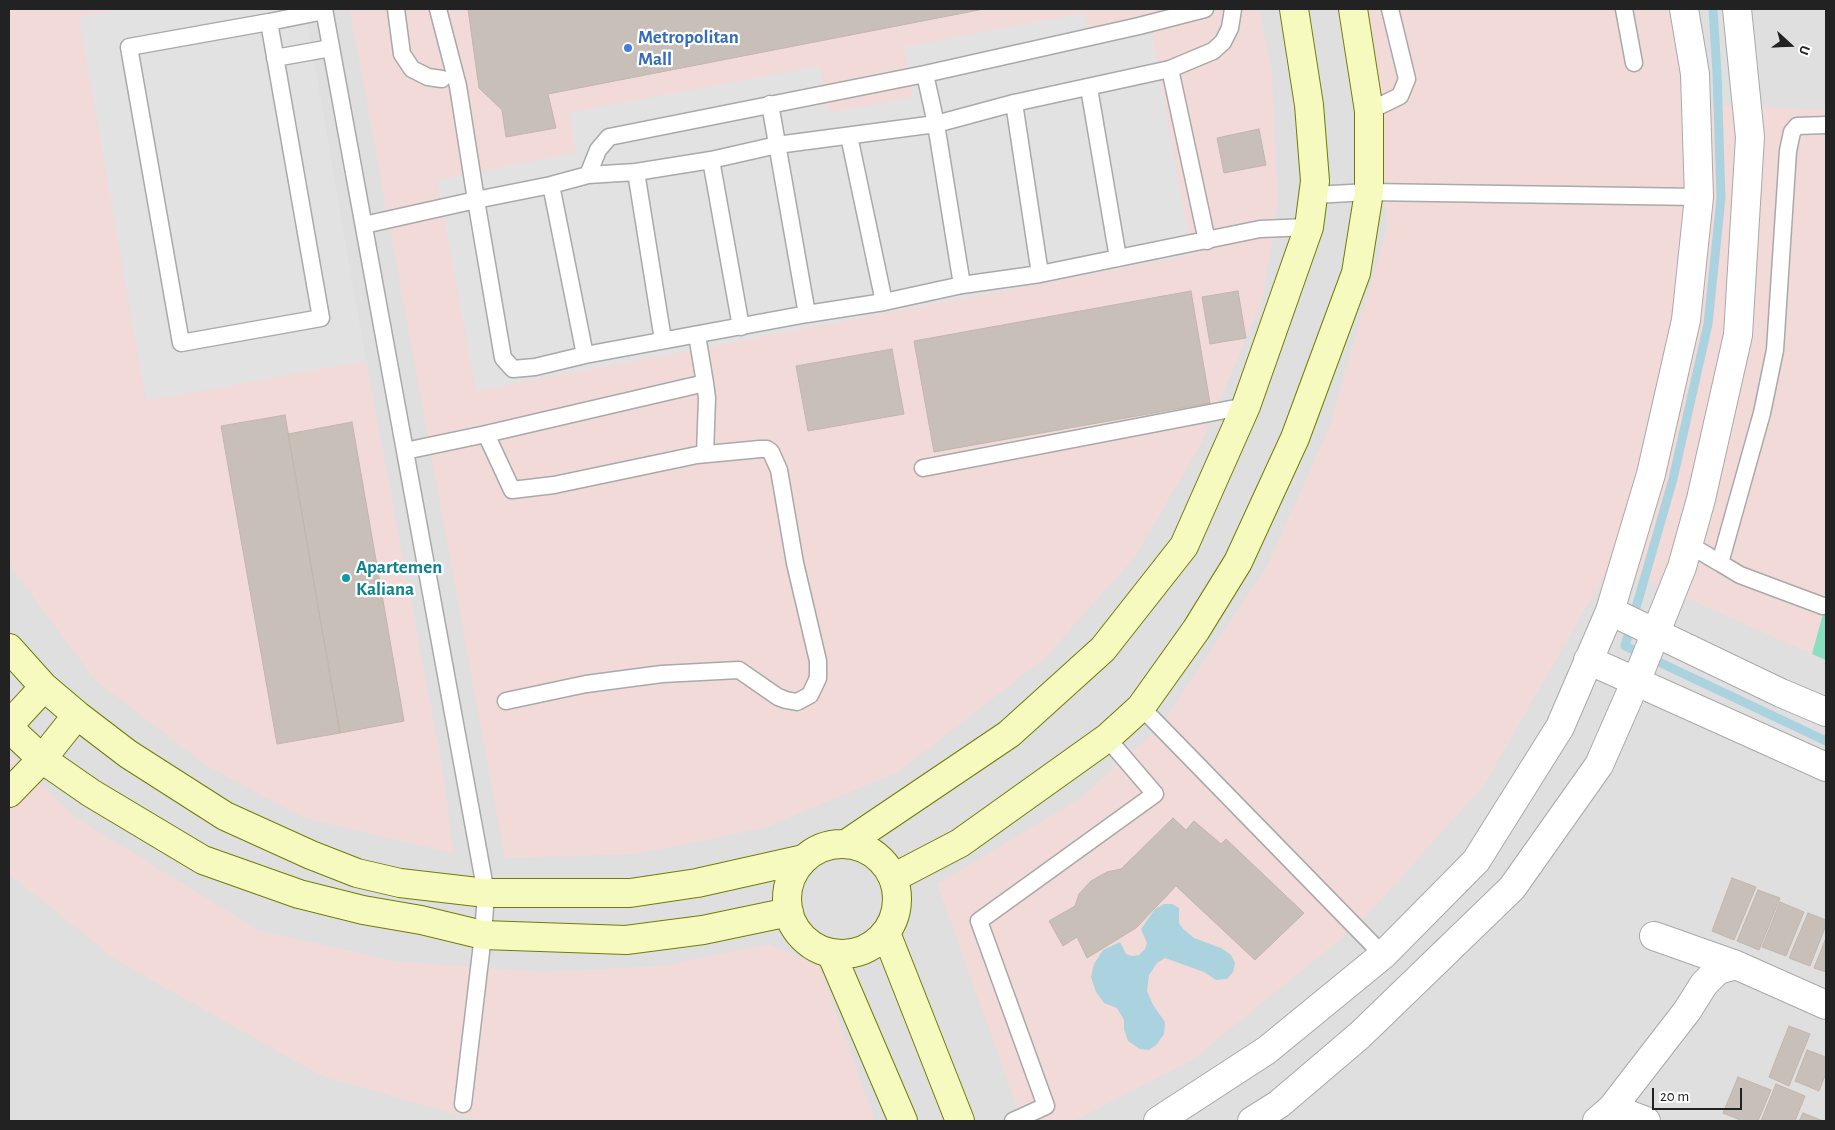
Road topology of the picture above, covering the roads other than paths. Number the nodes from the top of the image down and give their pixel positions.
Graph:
1 (396, 9) edge
2 (438, 9) edge
3 (1205, 9) edge
4 (1233, 9) edge
5 (1294, 9) edge
6 (1353, 9) edge
7 (1390, 9) edge
8 (1624, 9) edge
9 (1684, 9) edge
10 (1737, 9) edge
11 (324, 10) edge
12 (269, 22) junction
13 (331, 48) junction
14 (275, 58) junction
15 (1634, 63) dead end
16 (1170, 69) junction
17 (925, 74) junction
18 (442, 79) dead end
19 (1089, 88) junction
20 (1014, 103) junction
21 (770, 104) junction
22 (1369, 111) junction
23 (936, 124) junction
24 (1826, 125) edge
25 (849, 136) junction
26 (777, 145) junction
27 (711, 160) junction
28 (636, 172) junction
29 (588, 175) junction
30 (551, 185) junction
31 (1369, 192) junction
32 (1314, 194) junction
33 (1699, 198) junction
34 (476, 200) junction
35 (364, 224) junction
36 (1309, 227) junction
37 (1207, 241) junction
38 (1118, 258) junction
39 (1040, 274) junction
40 (962, 285) junction
41 (884, 302) junction
42 (807, 314) junction
43 (741, 327) junction
44 (697, 335) junction
45 (663, 340) junction
46 (585, 355) junction
47 (705, 384) junction
48 (1246, 406) junction
49 (486, 434) junction
50 (405, 451) junction
51 (705, 454) junction
52 (923, 468) dead end
53 (1688, 544) junction
54 (1720, 563) junction
55 (1823, 606) dead end
56 (1615, 613) junction
57 (1652, 635) junction
58 (9, 648) edge
59 (1593, 661) junction
60 (1635, 675) junction
61 (44, 687) junction
62 (506, 701) dead end
63 (1141, 707) junction
64 (1826, 710) edge
65 (77, 715) junction
66 (9, 726) edge
67 (1107, 738) junction
68 (42, 759) junction
69 (1826, 767) edge
70 (9, 792) edge
71 (846, 844) junction
72 (804, 859) junction
73 (893, 878) junction
74 (486, 893) junction
75 (789, 912) junction
76 (886, 933) junction
77 (483, 936) junction
78 (1654, 936) dead end
79 (831, 953) junction
80 (1383, 955) junction
81 (1736, 965) junction
82 (1826, 1005) edge
83 (463, 1104) dead end
84 (1604, 1114) edge
85 (904, 1121) edge
86 (960, 1121) edge
87 (1013, 1121) edge
88 (1158, 1121) edge
89 (1252, 1121) edge
90 (1646, 1121) edge

1 - 18 lane
2 - 34 lane
3 - 17 lane
4 - 16 lane
5 - 32 street
6 - 22 street
7 - 22 lane
8 - 15 lane
9 - 33 street
10 - 53 street
11 - 12 lane
11 - 13 lane
12 - 14 lane
12 - 14 lane
13 - 14 lane
13 - 35 lane
16 - 19 lane
16 - 37 lane
17 - 21 lane
17 - 23 lane
19 - 20 lane
19 - 38 lane
20 - 23 lane
20 - 39 lane
21 - 26 lane
21 - 29 lane
22 - 31 street
23 - 25 lane
23 - 40 lane
24 - 54 lane
25 - 26 lane
25 - 41 lane
26 - 27 lane
26 - 42 lane
27 - 28 lane
27 - 43 lane
28 - 29 lane
28 - 45 lane
29 - 30 lane
30 - 34 lane
30 - 46 lane
31 - 32 lane
31 - 33 lane
31 - 63 street
32 - 36 street
33 - 56 street
34 - 35 lane
34 - 46 lane
35 - 50 lane
36 - 37 lane
36 - 48 street
37 - 38 lane
38 - 39 lane
39 - 40 lane
40 - 41 lane
41 - 42 lane
42 - 43 lane
43 - 44 lane
44 - 45 lane
44 - 47 lane
45 - 46 lane
47 - 49 lane
47 - 51 lane
48 - 52 lane
48 - 71 street
49 - 50 lane
49 - 51 lane
50 - 74 lane
51 - 62 lane
53 - 54 lane
53 - 57 street
54 - 55 lane
56 - 57 street
56 - 59 street
57 - 60 street
57 - 64 street
58 - 61 street
59 - 60 street
59 - 80 street
60 - 69 street
60 - 89 street
61 - 65 street
61 - 66 street
63 - 67 street
63 - 80 lane
65 - 68 street
65 - 74 street
66 - 68 street
67 - 73 street
67 - 87 lane
68 - 70 street
68 - 77 street
71 - 72 street
71 - 73 street
72 - 74 street
72 - 75 street
73 - 76 street
74 - 77 lane
75 - 77 street
75 - 79 street
76 - 79 street
76 - 86 street
77 - 83 lane
78 - 81 street
79 - 85 street
80 - 88 street
81 - 82 street
81 - 84 street
84 - 90 street

